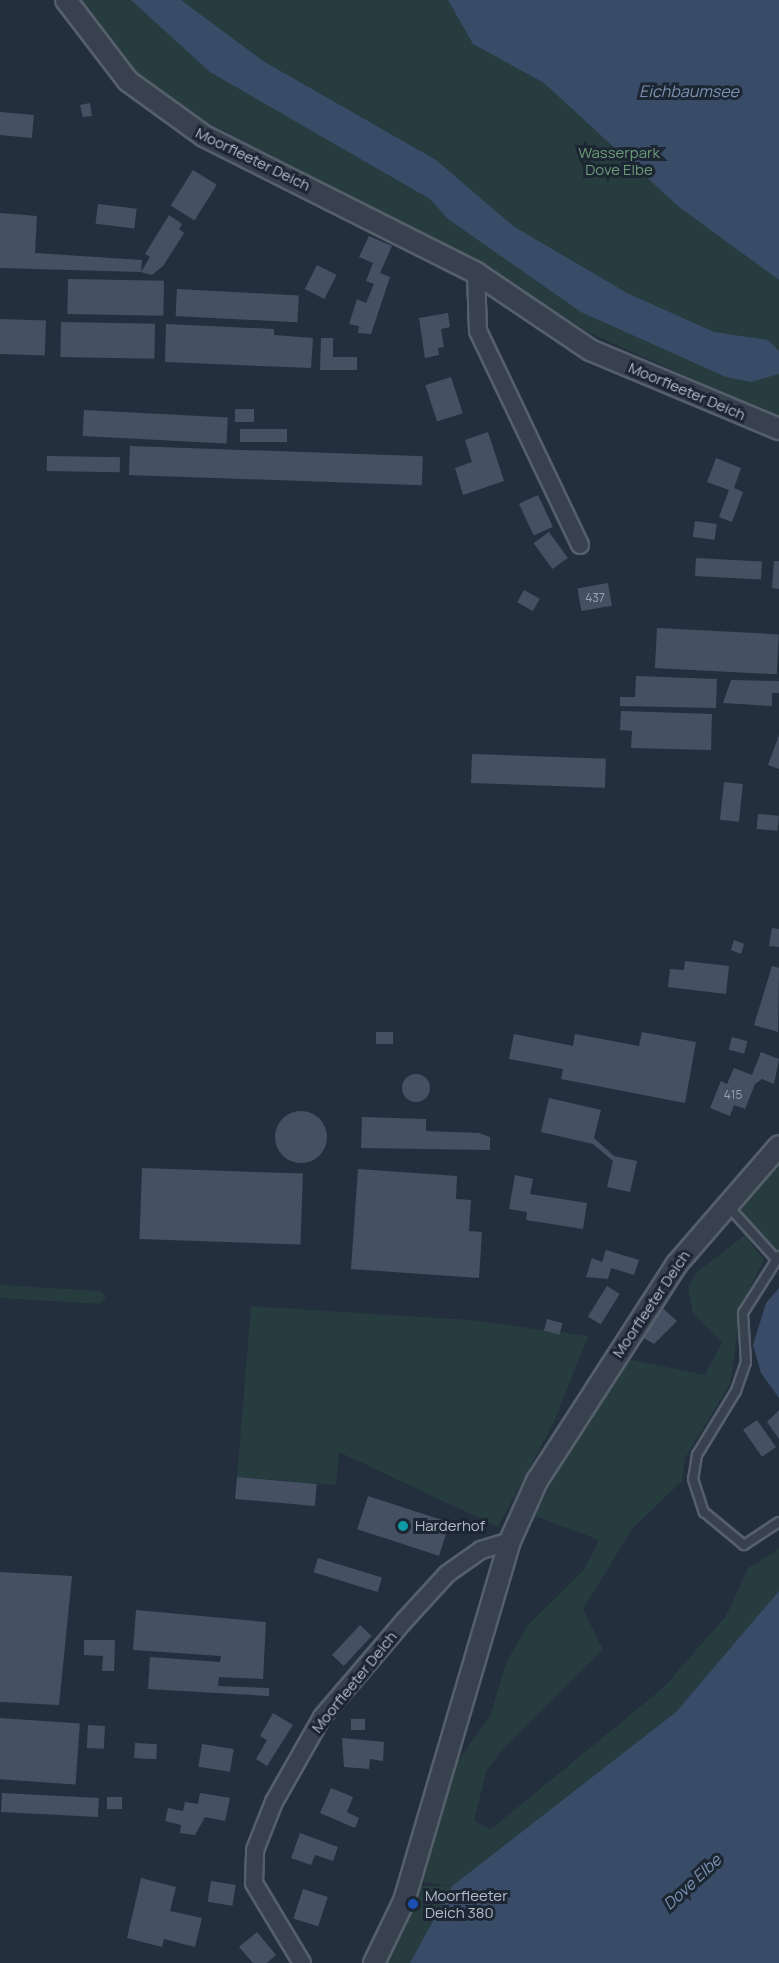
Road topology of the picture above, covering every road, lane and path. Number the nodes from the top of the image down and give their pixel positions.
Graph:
1 (66, 0) edge
2 (476, 273) junction
3 (779, 429) edge
4 (580, 545) dead end
5 (779, 1146) edge
6 (725, 1204) junction
7 (777, 1257) edge
8 (779, 1522) edge
9 (510, 1541) junction
10 (302, 1963) edge
11 (374, 1963) edge

1 - 2 street, Moorfleeter Deich
2 - 3 street, Moorfleeter Deich
2 - 4 street
5 - 6 street, Moorfleeter Deich
6 - 7 lane
6 - 9 street, Moorfleeter Deich
7 - 8 lane
9 - 10 street, Moorfleeter Deich
9 - 11 street, Moorfleeter Deich

